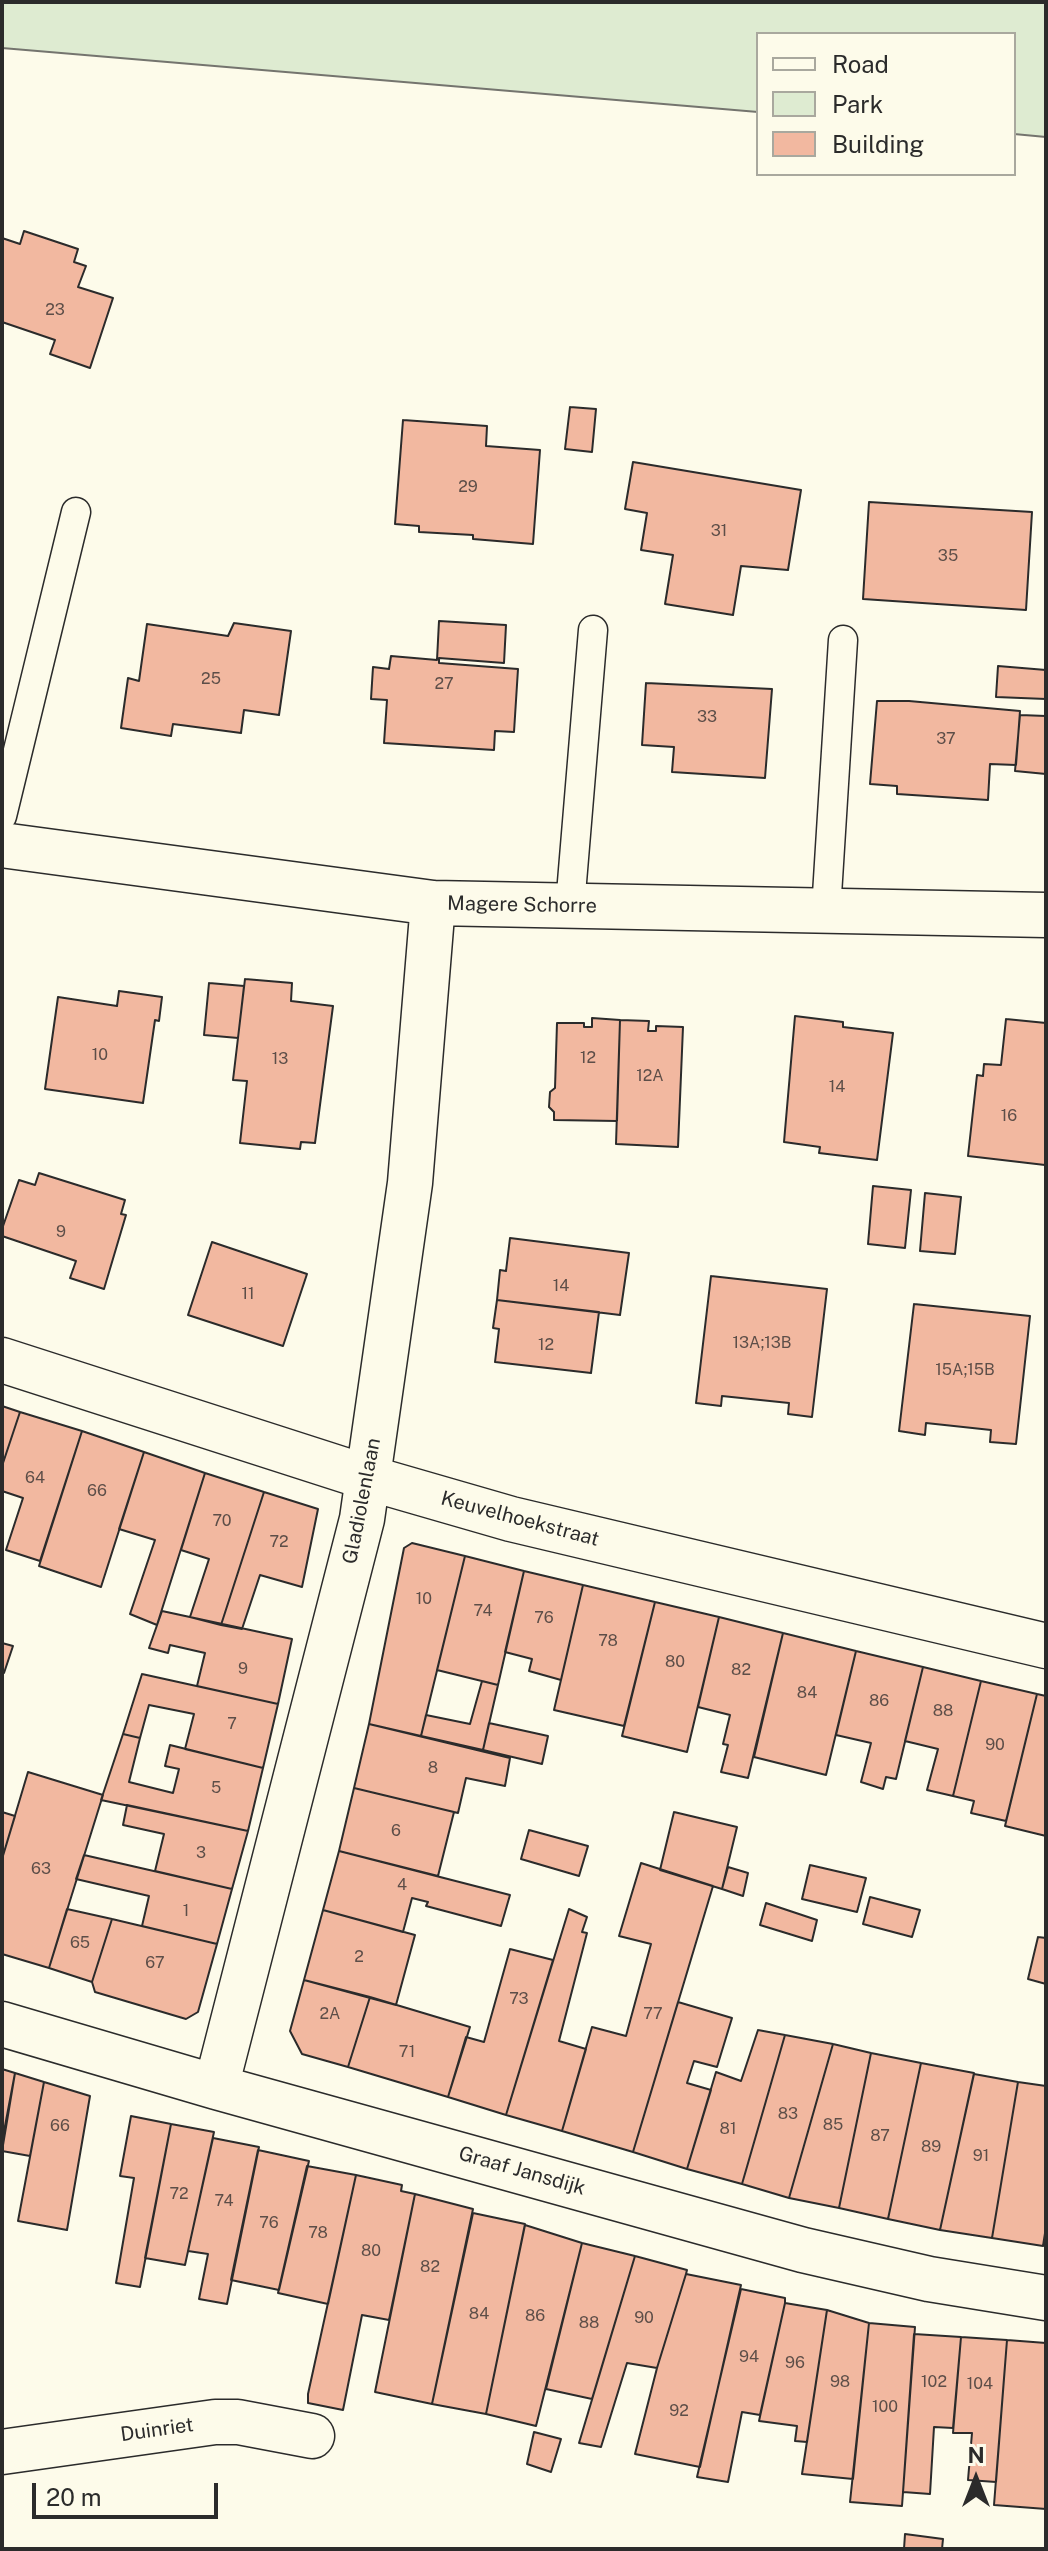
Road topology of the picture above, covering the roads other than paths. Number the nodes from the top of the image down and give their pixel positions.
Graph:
1 (76, 512) dead end
2 (593, 630) dead end
3 (843, 640) dead end
4 (2, 816) edge
5 (2, 845) edge
6 (433, 903) junction
7 (570, 906) junction
8 (826, 911) junction
9 (1046, 915) edge
10 (2, 1360) edge
11 (369, 1478) junction
12 (1046, 1646) edge
13 (2, 2024) edge
14 (216, 2087) junction
15 (1046, 2298) edge
16 (312, 2436) dead end
17 (2, 2452) edge

1 - 4 lane
2 - 7 lane
3 - 8 lane
5 - 6 street, Magere Schorre
6 - 7 street, Magere Schorre
6 - 11 street, Gladiolenlaan
7 - 8 street, Magere Schorre
8 - 9 street, Magere Schorre
10 - 11 street, Keuvelhoekstraat
11 - 12 street, Keuvelhoekstraat
11 - 14 street, Gladiolenlaan
13 - 14 street, Graaf Jansdijk
14 - 15 street, Graaf Jansdijk
16 - 17 street, Duinriet

